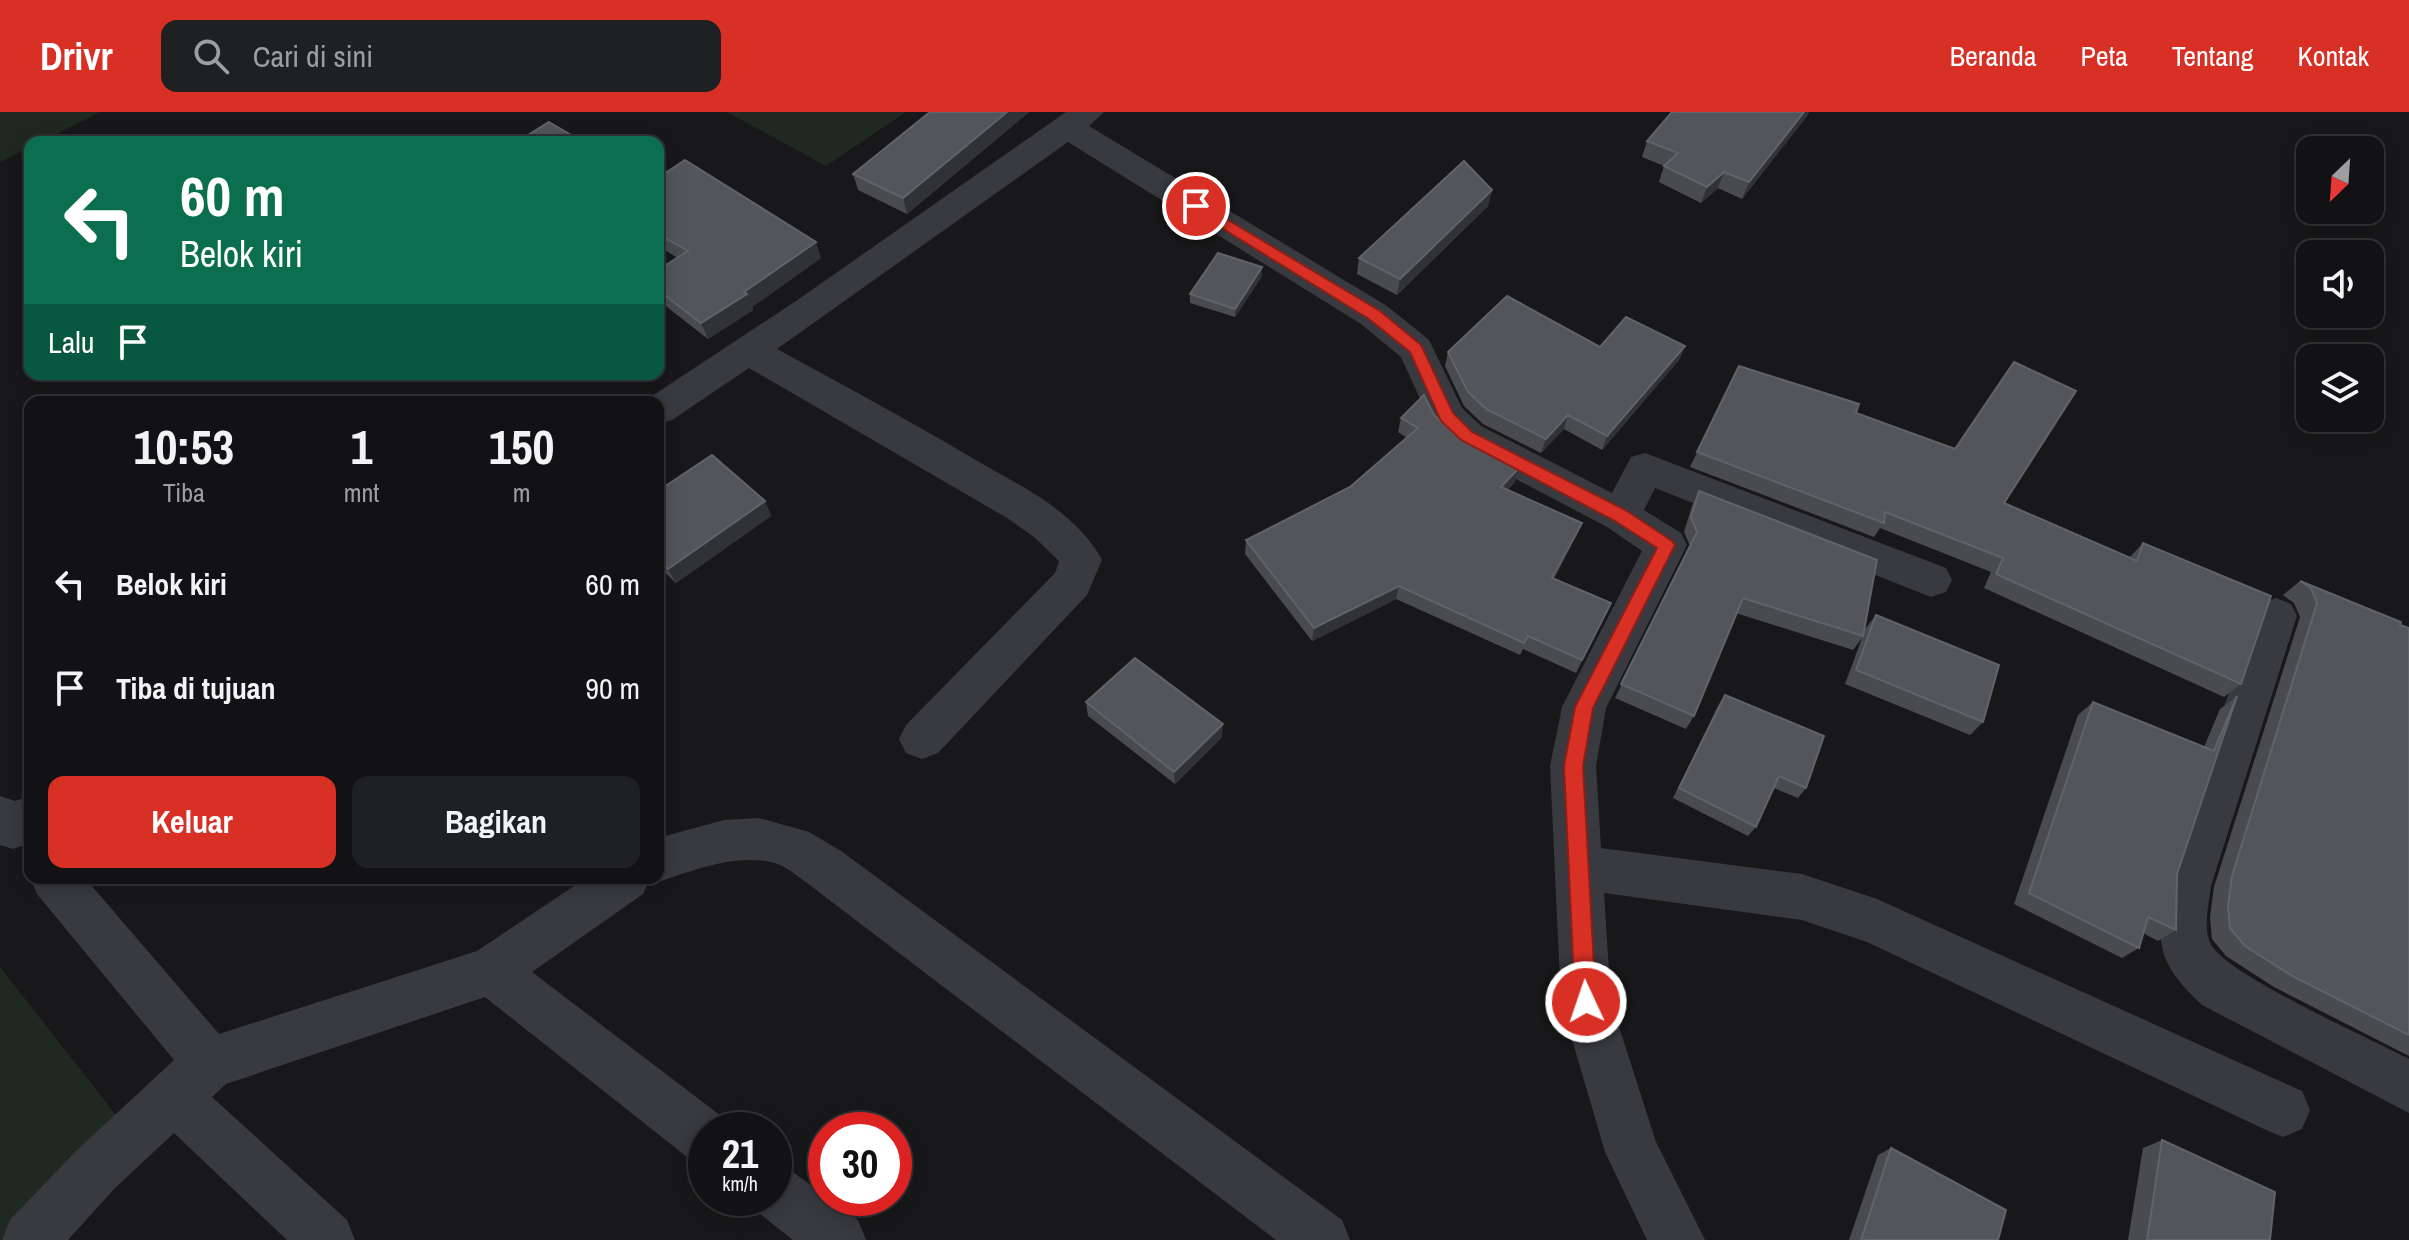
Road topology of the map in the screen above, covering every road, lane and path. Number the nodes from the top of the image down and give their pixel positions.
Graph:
1 (1078, 120) edge
2 (749, 351) junction
3 (663, 393) edge
4 (1621, 516) junction
5 (1931, 580) dead end
6 (2276, 616) dead end
7 (922, 739) dead end
8 (664, 858) edge
9 (1578, 867) junction
10 (58, 884) edge
11 (617, 884) edge
12 (491, 971) junction
13 (193, 1081) junction
14 (2409, 1087) edge
15 (2283, 1110) dead end
16 (688, 1124) edge
17 (792, 1205) edge
18 (30, 1240) edge
19 (327, 1240) edge
20 (838, 1240) edge
21 (1322, 1240) edge
22 (1677, 1240) edge

1 - 2 street
1 - 4 street
2 - 3 street
2 - 7 street
4 - 5 street
4 - 9 street
6 - 14 street
8 - 21 street
9 - 15 street
9 - 22 street
10 - 13 street
11 - 12 street
12 - 13 street
12 - 16 street
13 - 18 street
13 - 19 street
17 - 20 street

